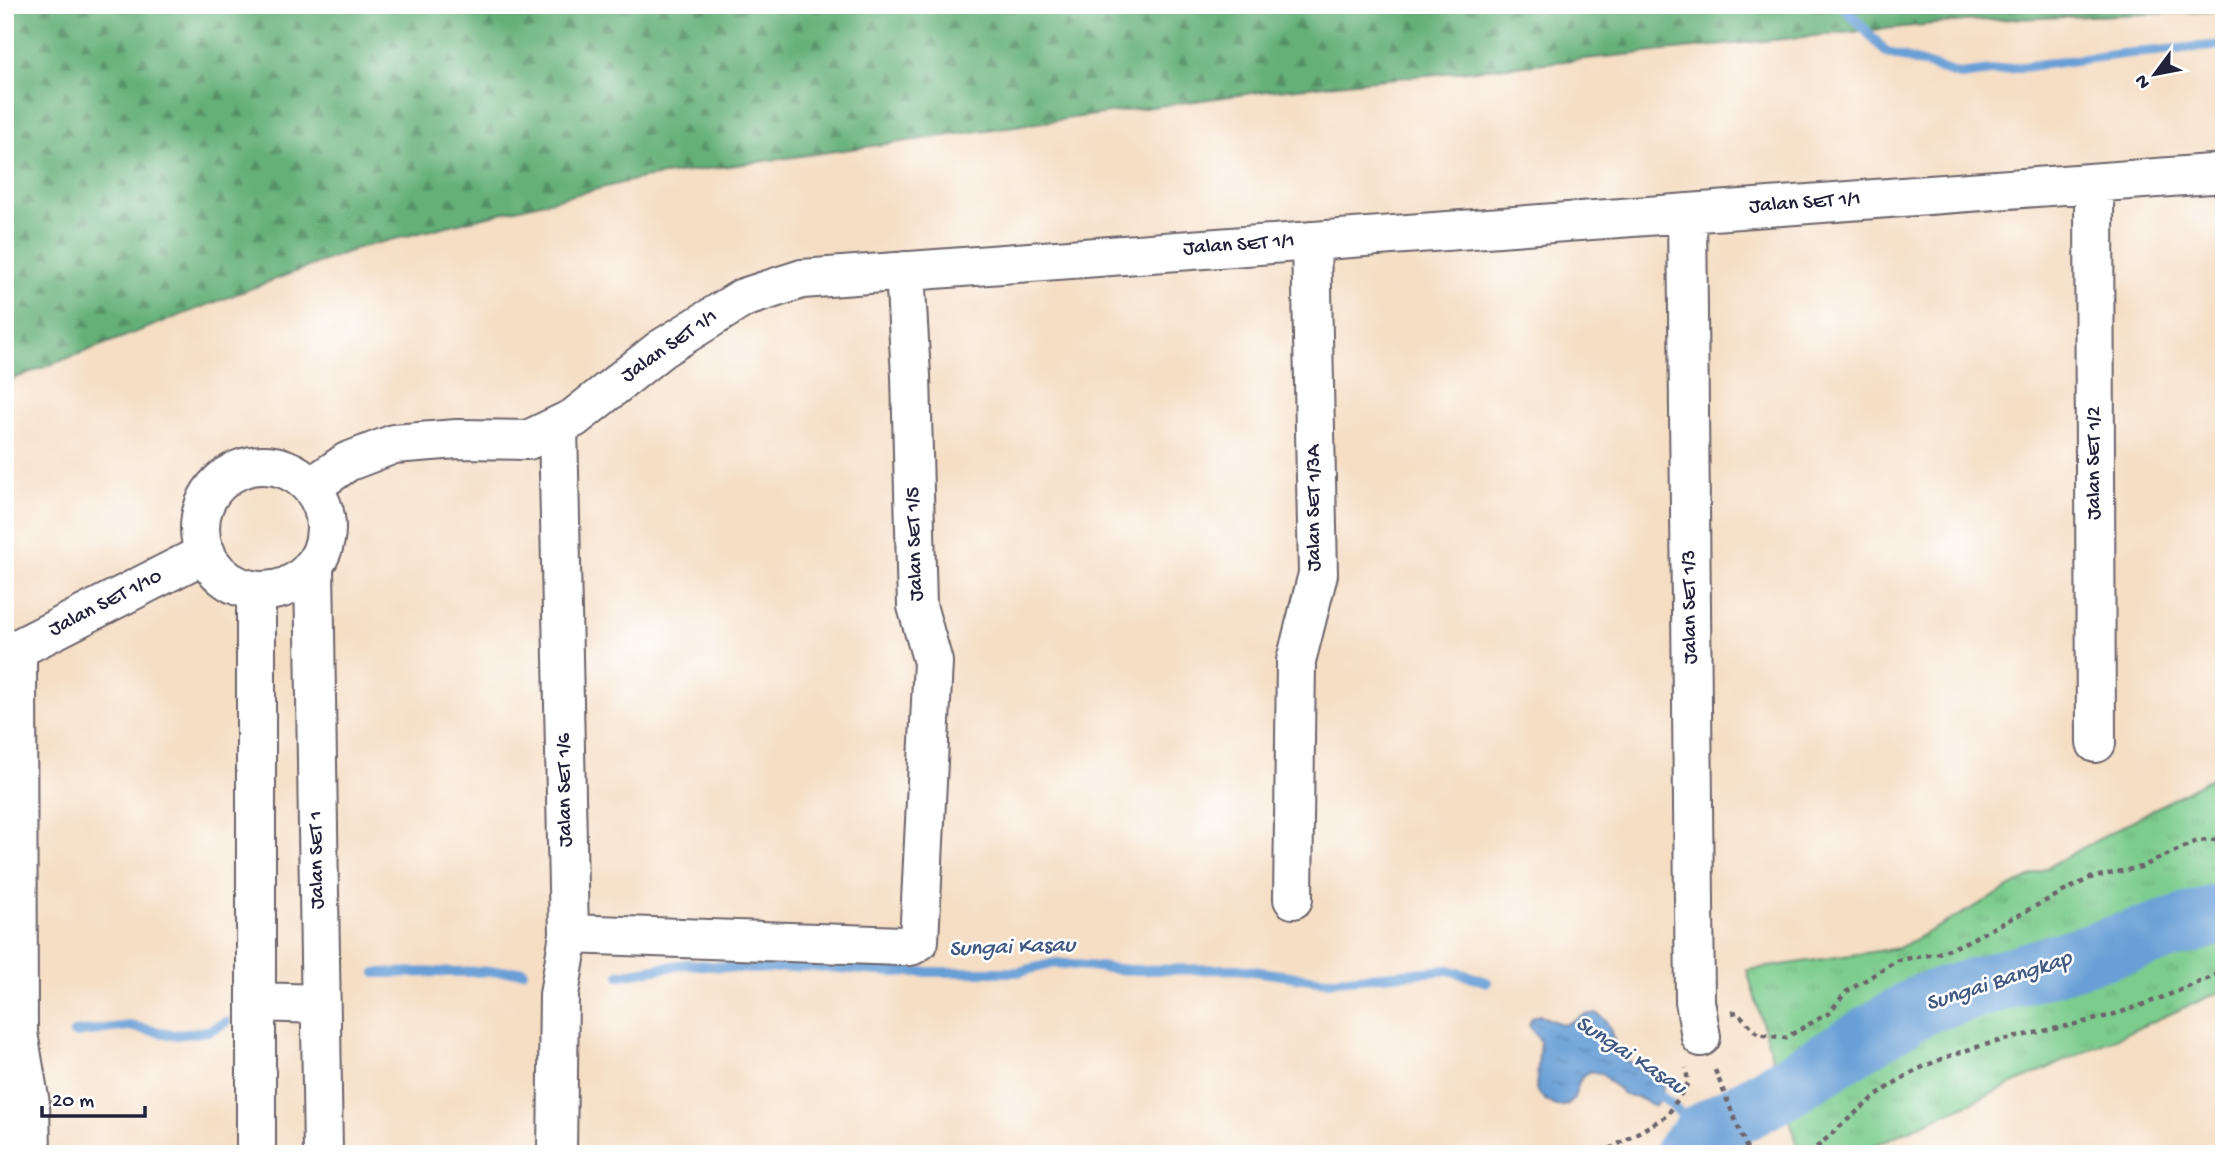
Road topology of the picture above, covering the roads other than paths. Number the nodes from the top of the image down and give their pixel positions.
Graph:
1 (2224, 173) edge
2 (2094, 183) junction
3 (1687, 213) junction
4 (1311, 241) junction
5 (905, 271) junction
6 (558, 425) junction
7 (311, 487) junction
8 (206, 553) junction
9 (314, 566) junction
10 (256, 591) junction
11 (11, 650) edge
12 (2096, 743) dead end
13 (1293, 899) dead end
14 (569, 934) junction
15 (256, 1002) junction
16 (320, 1004) junction
17 (1695, 1030) road end
18 (31, 1154) edge
19 (256, 1154) edge
20 (323, 1154) edge
21 (557, 1154) edge

1 - 2 street, Jalan SET 1/1
2 - 3 street, Jalan SET 1/1
2 - 12 street, Jalan SET 1/2
3 - 4 street, Jalan SET 1/1
3 - 17 street, Jalan SET 1/3
4 - 5 street, Jalan SET 1/1
4 - 13 street, Jalan SET 1/3A
5 - 6 street, Jalan SET 1/1
5 - 14 street, Jalan SET 1/5
6 - 7 street, Jalan SET 1/1
6 - 14 street, Jalan SET 1/6
7 - 8 street
7 - 9 street
8 - 10 street
8 - 11 street, Jalan SET 1/10
9 - 10 street
9 - 16 street, Jalan SET 1
10 - 15 street
11 - 18 street
14 - 21 street, Jalan SET 1/6
15 - 16 street
15 - 19 street
16 - 20 street, Jalan SET 1

